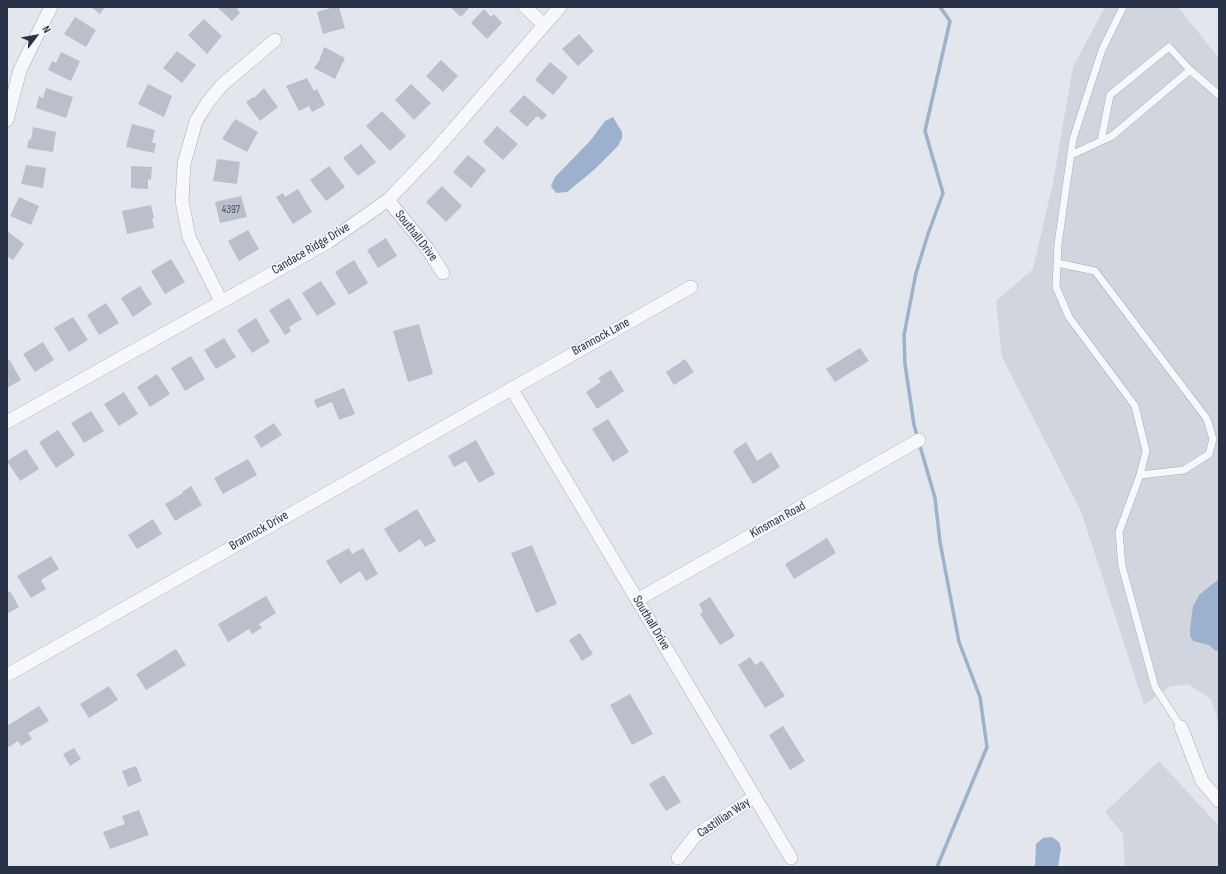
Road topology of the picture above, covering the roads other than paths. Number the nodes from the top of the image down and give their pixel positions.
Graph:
1 (51, 7) edge
2 (525, 7) edge
3 (560, 7) edge
4 (1123, 7) edge
5 (543, 24) junction
6 (276, 40) dead end
7 (1190, 70) junction
8 (1219, 95) edge
9 (10, 97) edge
10 (7, 120) edge
11 (1101, 141) junction
12 (1071, 155) junction
13 (388, 200) junction
14 (1057, 263) junction
15 (443, 273) dead end
16 (691, 287) dead end
17 (221, 301) junction
18 (511, 388) junction
19 (7, 422) edge
20 (919, 440) dead end
21 (1140, 475) junction
22 (637, 600) junction
23 (7, 675) edge
24 (1181, 727) joint
25 (754, 797) junction
26 (1219, 801) edge
27 (678, 858) dead end
28 (791, 858) dead end

1 - 9 street
2 - 5 street
3 - 5 street, Candace Ridge Drive
4 - 12 lane
5 - 13 street, Candace Ridge Drive
6 - 17 street
7 - 8 lane
7 - 11 lane
7 - 11 lane
9 - 10 street
11 - 12 lane
12 - 14 lane
13 - 15 street, Southall Drive
13 - 17 street, Candace Ridge Drive
14 - 21 lane
14 - 21 lane
16 - 18 street, Brannock Lane
17 - 19 street, Candace Ridge Drive
18 - 22 street, Southall Drive
18 - 23 street, Brannock Drive
20 - 22 street, Kinsman Road
21 - 24 lane
22 - 25 street, Southall Drive
24 - 26 street
25 - 27 street, Castillian Way
25 - 28 street, Southall Drive

